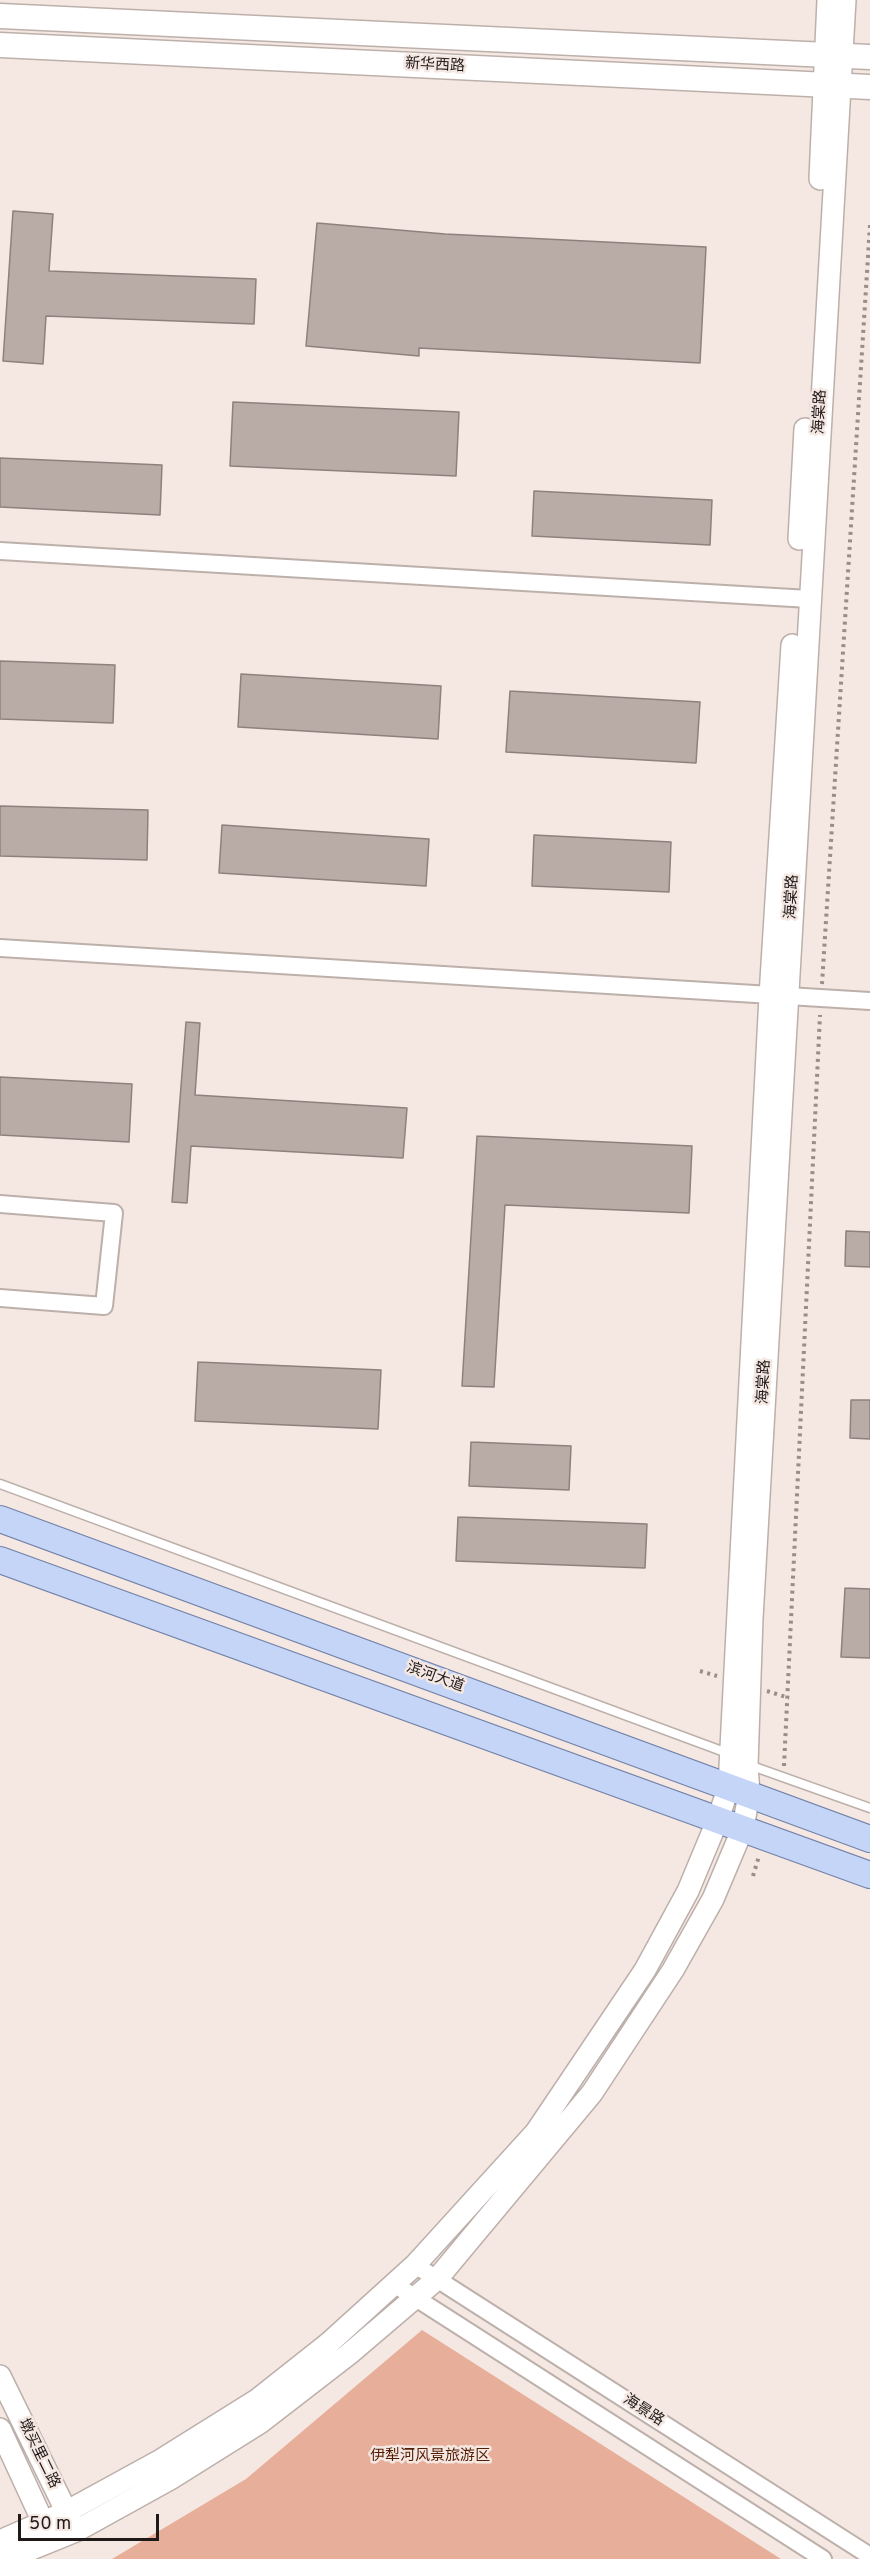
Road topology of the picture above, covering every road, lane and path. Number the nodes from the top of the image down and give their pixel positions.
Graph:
1 (828, 0) edge
2 (845, 0) edge
3 (0, 16) edge
4 (0, 45) edge
5 (833, 57) junction
6 (870, 57) edge
7 (831, 86) junction
8 (870, 87) edge
9 (870, 225) edge
10 (0, 551) edge
11 (802, 599) junction
12 (0, 948) edge
13 (779, 997) junction
14 (821, 999) junction
15 (870, 1001) edge
16 (0, 1204) edge
17 (0, 1298) edge
18 (0, 1484) edge
19 (0, 1519) edge
20 (0, 1560) edge
21 (739, 1759) junction
22 (783, 1777) junction
23 (739, 1790) junction
24 (870, 1808) edge
25 (718, 1819) junction
26 (754, 1832) junction
27 (870, 1839) edge
28 (870, 1875) edge
29 (753, 1876) dead end
30 (415, 2265) junction
31 (437, 2279) junction
32 (394, 2284) junction
33 (416, 2298) junction
34 (0, 2376) edge
35 (0, 2429) edge
36 (66, 2512) junction
37 (76, 2531) junction
38 (47, 2532) junction
39 (0, 2541) edge
40 (870, 2556) edge
41 (7, 2559) edge
42 (823, 2559) edge

1 - 5 street, 海棠路
2 - 5 street, 海棠路
3 - 5 main road, 新华西路
4 - 7 main road, 新华西路
5 - 6 main road, 新华西路
5 - 7 street, 海棠路
7 - 8 main road, 新华西路
7 - 11 street, 海棠路
9 - 14 path
10 - 11 street
11 - 13 street, 海棠路
12 - 13 street
13 - 14 street
13 - 21 street, 海棠路
14 - 15 street
14 - 22 path
16 - 17 street
18 - 21 lane
19 - 23 main road, 滨河大道
20 - 25 main road
21 - 22 lane
21 - 23 street, 海棠路
22 - 24 lane
23 - 25 street
23 - 26 street
23 - 27 main road, 滨河大道
25 - 26 main road
25 - 30 street
26 - 28 main road
26 - 29 path
26 - 31 street
30 - 31 street, 海景路
30 - 32 street
31 - 33 street
31 - 40 street, 海景路
32 - 33 street, 海景路
32 - 36 street
33 - 37 street
33 - 42 street, 海景路
34 - 36 street, 墩买里二路
35 - 38 street, 墩买里二路
36 - 37 street, 墩买里二路
36 - 38 street
37 - 38 street
38 - 39 street
38 - 41 street

